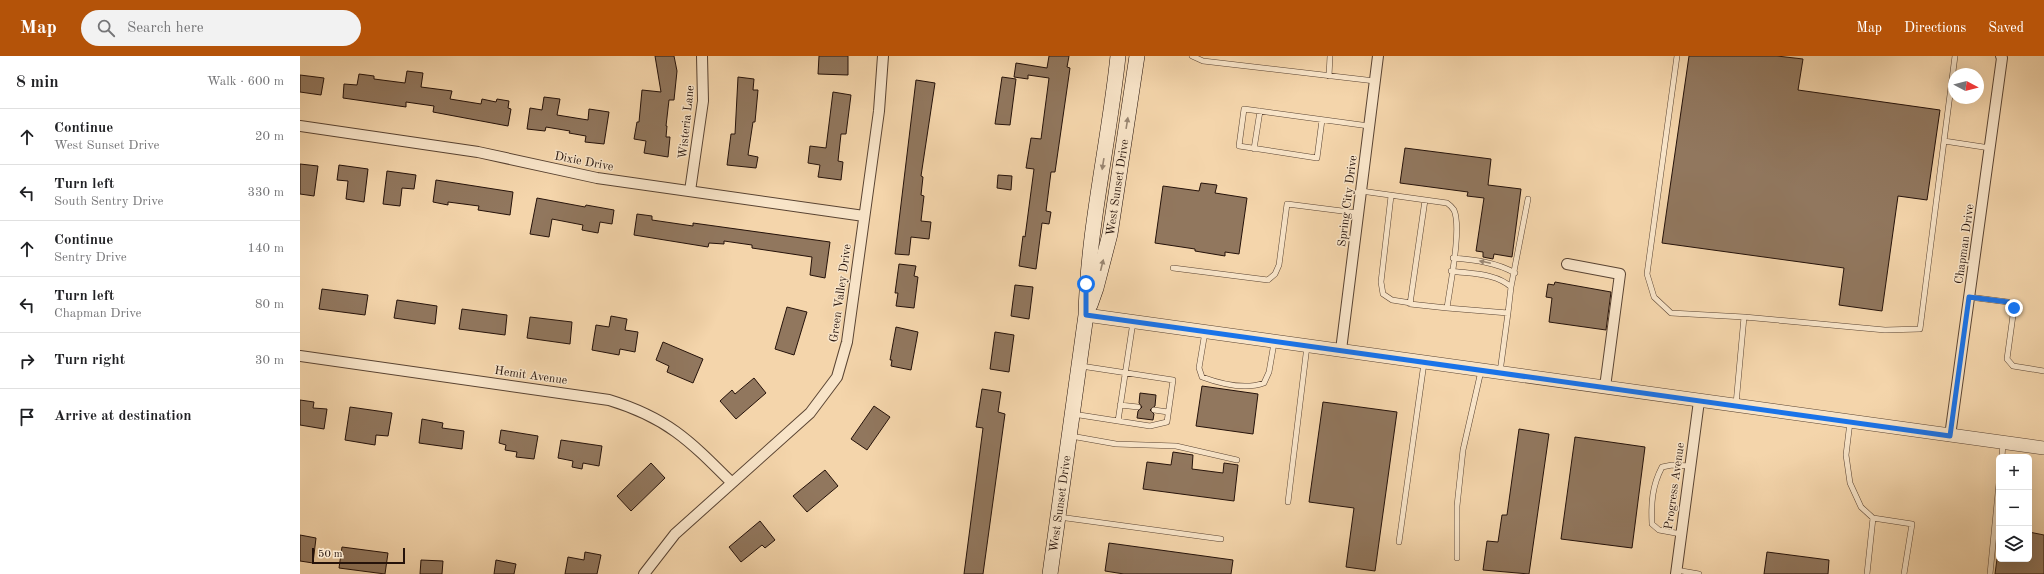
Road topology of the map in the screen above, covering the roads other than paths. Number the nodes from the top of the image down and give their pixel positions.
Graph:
1 (702, 56) edge
2 (883, 56) edge
3 (1118, 56) edge
4 (1137, 56) edge
5 (1192, 56) edge
6 (1330, 56) edge
7 (1378, 56) edge
8 (1677, 56) edge
9 (1955, 56) edge
10 (2001, 56) edge
11 (1329, 76) junction
12 (1375, 81) junction
13 (1260, 111) junction
14 (1322, 120) junction
15 (300, 126) edge
16 (1369, 126) junction
17 (1944, 141) junction
18 (1990, 148) junction
19 (1254, 149) junction
20 (690, 191) junction
21 (1361, 191) junction
22 (1391, 196) junction
23 (1528, 199) dead end
24 (1425, 200) junction
25 (1358, 213) junction
26 (864, 216) junction
27 (1453, 258) junction
28 (1566, 264) dead end
29 (1172, 268) dead end
30 (1451, 271) junction
31 (1515, 273) junction
32 (1511, 288) junction
33 (1969, 297) junction
34 (1410, 303) junction
35 (1447, 308) junction
36 (1508, 313) junction
37 (1086, 315) junction
38 (1744, 317) junction
39 (1133, 321) junction
40 (1205, 331) junction
41 (1274, 341) junction
42 (1307, 345) junction
43 (1341, 350) junction
44 (300, 356) edge
45 (1424, 362) junction
46 (1078, 365) junction
47 (1481, 370) junction
48 (2044, 371) edge
49 (1125, 373) junction
50 (1500, 373) junction
51 (1605, 388) junction
52 (1699, 400) junction
53 (1120, 405) junction
54 (1736, 406) junction
55 (1138, 407) dead end
56 (1154, 410) dead end
57 (1168, 412) junction
58 (1071, 414) junction
59 (1118, 421) junction
60 (1850, 422) junction
61 (1068, 436) junction
62 (1950, 436) junction
63 (2003, 443) junction
64 (2044, 448) edge
65 (2002, 454) edge
66 (1238, 460) dead end
67 (1690, 466) junction
68 (732, 483) junction
69 (1998, 490) edge
70 (1288, 502) dead end
71 (1058, 517) junction
72 (1873, 518) junction
73 (1681, 534) junction
74 (1221, 539) dead end
75 (1399, 542) dead end
76 (1458, 558) dead end
77 (1676, 572) edge
78 (644, 574) edge
79 (1050, 574) edge
80 (1699, 574) edge
81 (1866, 574) edge
82 (1904, 574) edge
83 (1990, 574) edge

1 - 20 street, Wisteria Lane
2 - 26 street, Green Valley Drive
3 -> 37 main road, West Sunset Drive
37 -> 4 main road, West Sunset Drive
5 - 11 lane
6 - 11 lane
7 - 12 street, Spring City Drive
8 - 38 lane
9 - 17 lane
10 - 18 street, Chapman Drive
11 - 12 lane
12 - 16 street, Spring City Drive
13 - 14 lane
13 - 19 lane
13 - 19 lane
14 - 16 lane
14 - 19 lane
15 - 20 street, Dixie Drive
16 - 21 street, Spring City Drive
17 - 18 lane
17 - 38 lane
18 - 33 street, Chapman Drive
20 - 26 street, Dixie Drive
21 - 22 lane
21 - 25 street, Spring City Drive
22 - 24 lane
22 - 34 lane
23 - 31 lane
24 - 27 lane
24 - 34 lane
25 - 29 lane
25 - 43 street, Spring City Drive
26 - 68 street, Green Valley Drive
27 - 30 lane
31 -> 27 lane
28 - 51 street
30 - 32 lane
30 - 35 lane
31 - 32 lane
32 - 36 lane
33 - 48 lane
33 - 62 street, Chapman Drive
34 - 35 lane
35 - 36 lane
36 - 50 lane
37 - 39 street
37 - 46 main road, West Sunset Drive
38 - 54 lane
39 - 40 street
39 - 49 lane
40 - 41 street
40 - 41 lane
41 - 42 street
42 - 43 street
42 - 70 lane
43 - 45 street
44 - 68 street, Hemit Avenue
45 - 47 street
45 - 75 lane
46 - 49 lane
46 - 58 main road, West Sunset Drive
47 - 50 street
47 - 76 lane
49 - 53 lane
49 - 57 lane
50 - 51 street
51 - 52 street
52 - 54 street
52 - 67 street, Progress Avenue
53 - 55 lane
53 - 59 lane
54 - 60 street
56 - 57 lane
57 - 59 lane
58 - 59 lane
58 - 61 main road, West Sunset Drive
60 - 62 street
60 - 72 lane
61 - 66 lane
61 - 71 main road, West Sunset Drive
62 - 63 street
63 - 64 street
63 - 65 lane
67 - 73 street, Progress Avenue
67 - 73 lane
68 - 78 street, Green Valley Drive
69 - 83 lane
71 - 74 lane
71 - 79 main road, West Sunset Drive
72 - 81 lane
72 - 82 lane
73 - 77 street, Progress Avenue
77 - 80 lane

